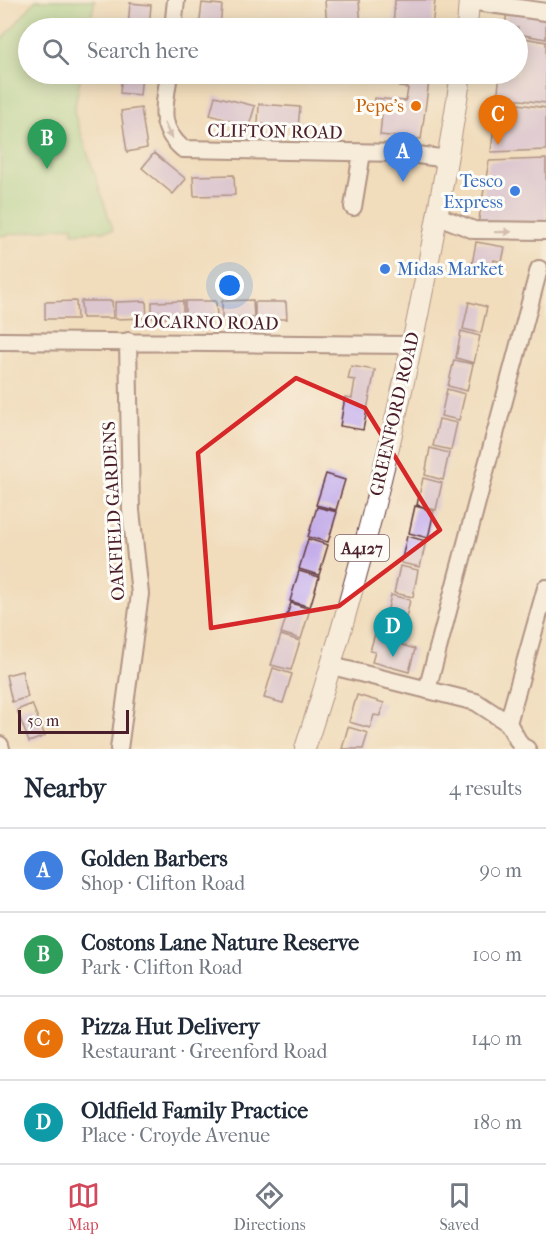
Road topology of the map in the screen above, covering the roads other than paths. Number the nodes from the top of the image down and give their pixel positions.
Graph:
1 (176, 0) edge
2 (469, 1) edge
3 (546, 12) edge
4 (174, 18) edge
5 (468, 18) edge
6 (168, 84) edge
7 (459, 84) edge
8 (362, 153) junction
9 (448, 159) junction
10 (353, 207) dead end
11 (438, 216) junction
12 (546, 231) edge
13 (539, 269) dead end
14 (0, 341) edge
15 (128, 341) junction
16 (412, 345) junction
17 (546, 588) edge
18 (332, 666) junction
19 (428, 690) junction
20 (508, 723) junction
21 (119, 749) edge
22 (305, 749) edge
23 (527, 749) edge

1 - 4 street
2 - 3 street
2 - 5 main road
6 -> 8 street, CLIFTON ROAD
7 - 9 main road, GREENFORD ROAD / A4127
8 - 9 street, CLIFTON ROAD
8 - 10 street
9 - 11 main road, GREENFORD ROAD / A4127
11 -> 12 street
11 - 16 main road, GREENFORD ROAD / A4127
13 - 19 street
14 - 15 street, LOCARNO ROAD
15 - 16 street, LOCARNO ROAD
15 - 21 street, OAKFIELD GARDENS
16 - 18 main road, GREENFORD ROAD / A4127
17 - 20 street
18 - 19 street
18 - 22 main road, GREENFORD ROAD / A4127
19 - 20 street
20 - 23 street

